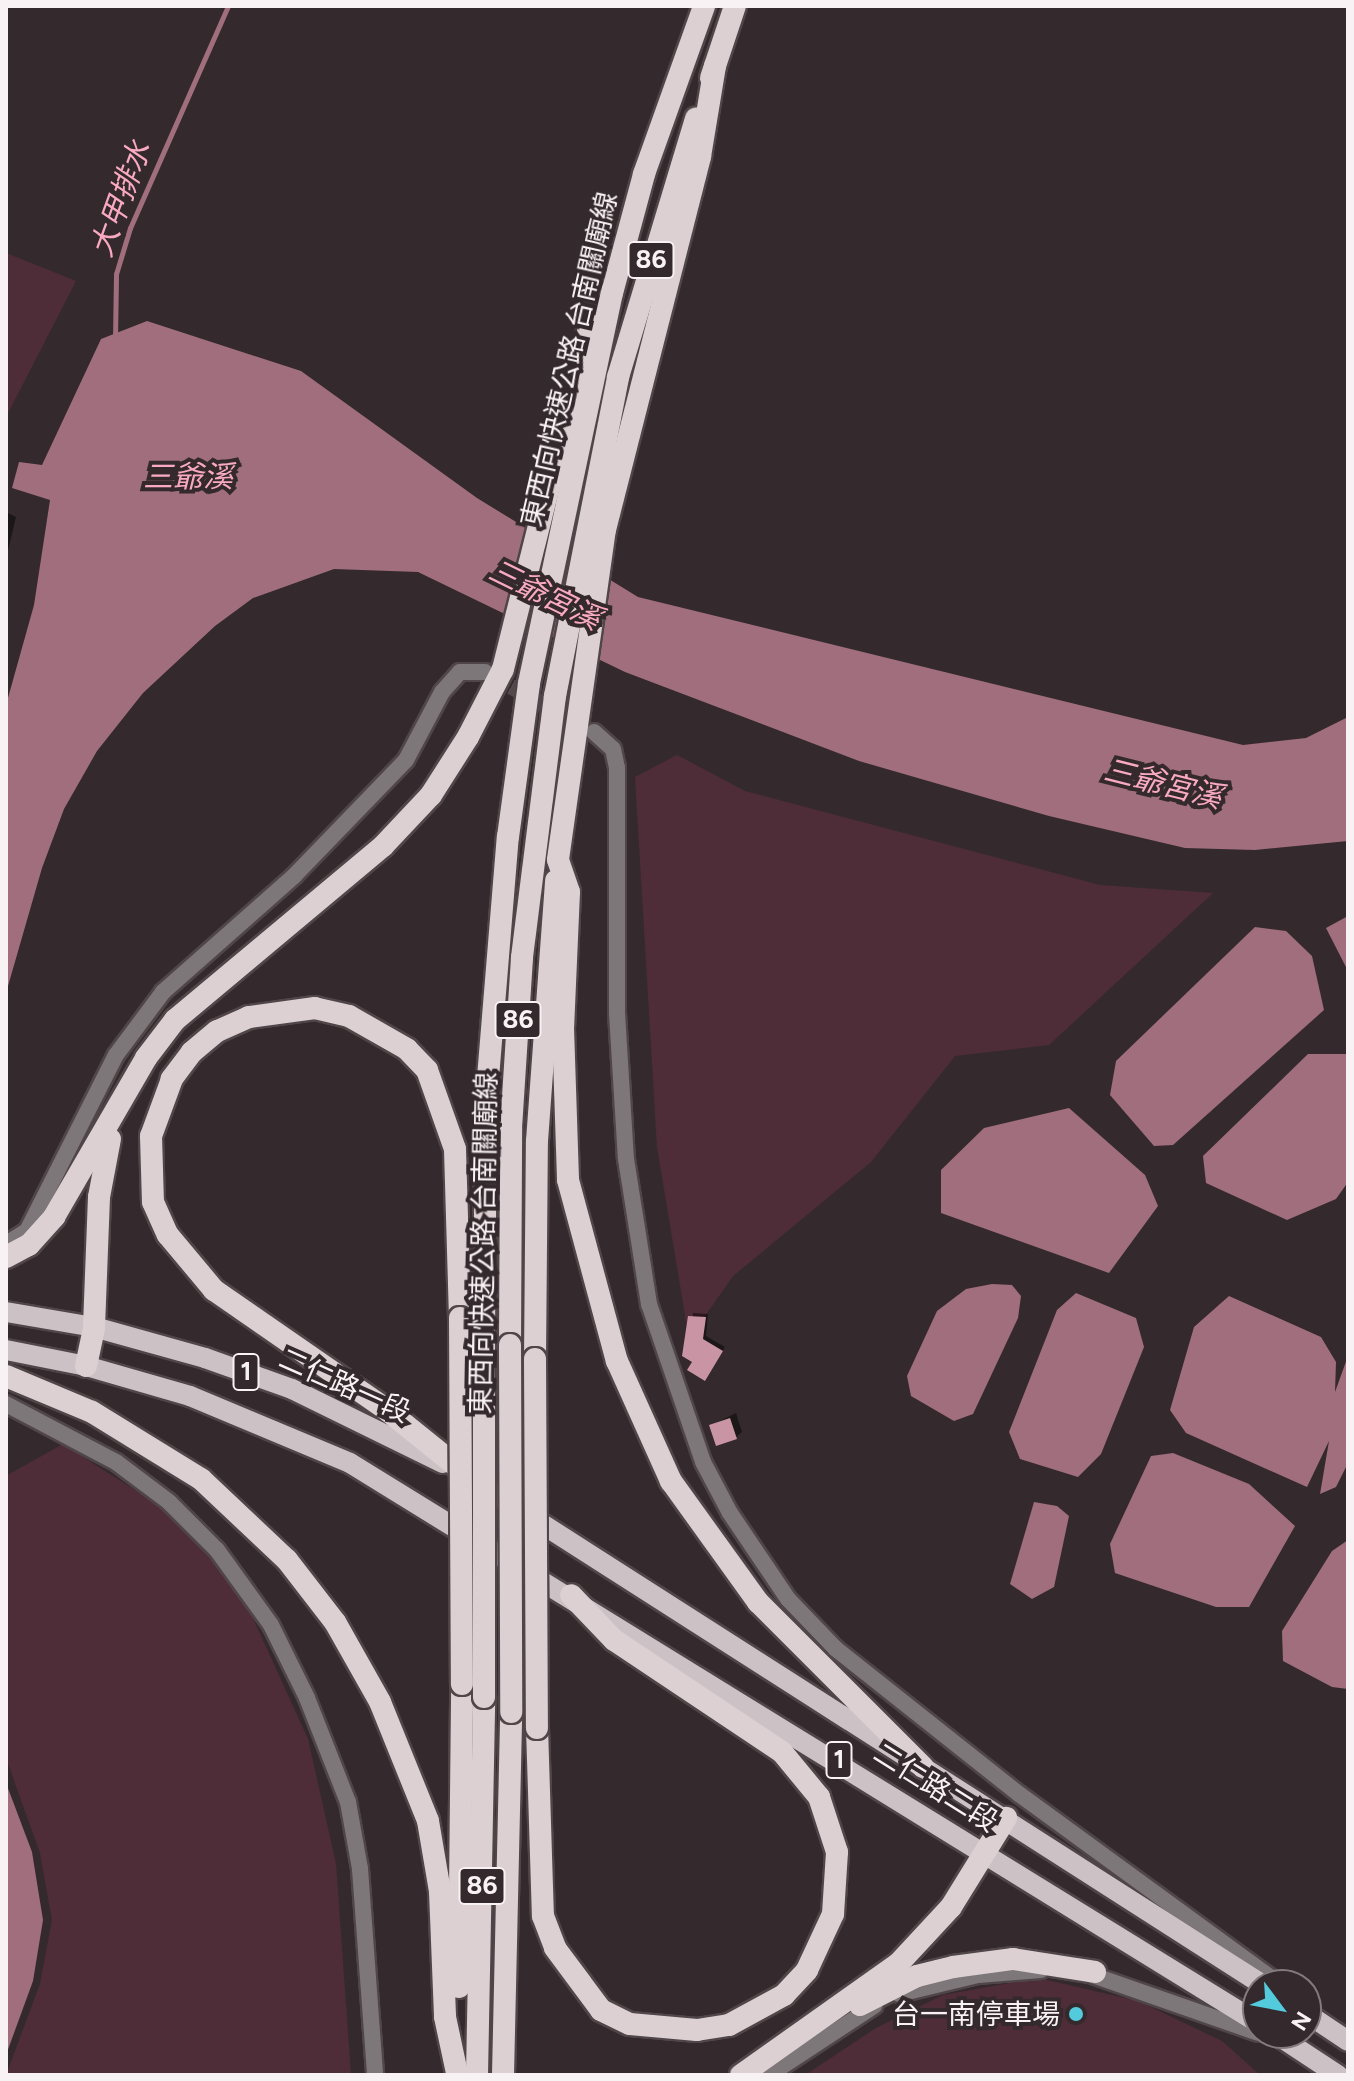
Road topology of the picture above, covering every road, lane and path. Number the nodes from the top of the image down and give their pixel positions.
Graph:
1 (704, 6) edge
2 (735, 6) edge
3 (554, 502) junction
4 (598, 525) junction
5 (494, 670) junction
6 (594, 732) tunnel mouth
7 (558, 860) junction
8 (121, 1104) junction
9 (6, 1244) edge
10 (6, 1257) edge
11 (6, 1312) edge
12 (94, 1327) junction
13 (6, 1350) edge
14 (86, 1366) junction
15 (6, 1376) edge
16 (6, 1404) edge
17 (470, 1477) junction
18 (571, 1595) junction
19 (923, 1767) junction
20 (1006, 1818) junction
21 (986, 1850) junction
22 (1259, 1969) edge
23 (1242, 1971) edge
24 (1095, 1972) junction
25 (1242, 2013) edge
26 (1322, 2013) edge
27 (1322, 2024) edge
28 (819, 2025) junction
29 (1242, 2027) edge
30 (1348, 2030) edge
31 (1348, 2041) edge
32 (1299, 2049) edge
33 (463, 2074) edge
34 (375, 2075) edge
35 (503, 2075) edge
36 (741, 2075) edge
37 (769, 2075) edge
38 (1338, 2075) edge

1 - 3 highway, 東西向快速公路 台南關廟線
2 - 4 highway, 東西向快速公路 台南關廟線 / 86
3 - 5 highway
3 - 33 highway, 東西向快速公路 台南關廟線 / 86, bridge
4 - 7 highway
4 - 35 highway, 東西向快速公路 台南關廟線 / 86, bridge
5 - 8 highway
5 - 9 street
6 - 22 street
7 - 18 highway, bridge
7 - 19 highway
8 - 10 highway
8 - 12 highway
11 - 12 main road, 二仁路一段 / 1
12 - 14 highway
12 - 17 main road, 二仁路一段 / 1
13 - 14 main road, 1
14 - 18 main road, 二仁路二段 / 1
15 - 33 highway
16 - 34 street
17 - 19 main road, 二仁路二段 / 1
17 - 33 highway, bridge
18 - 21 main road, 二仁路二段 / 1
19 - 20 main road, 二仁路二段 / 1
20 - 21 highway
20 - 23 main road, 二仁路二段 / 1
21 - 25 main road, 二仁路二段 / 1
21 - 28 highway
24 - 28 highway
24 - 29 street
24 - 37 street
26 - 30 street
27 - 31 main road
28 - 36 highway
32 - 38 main road

